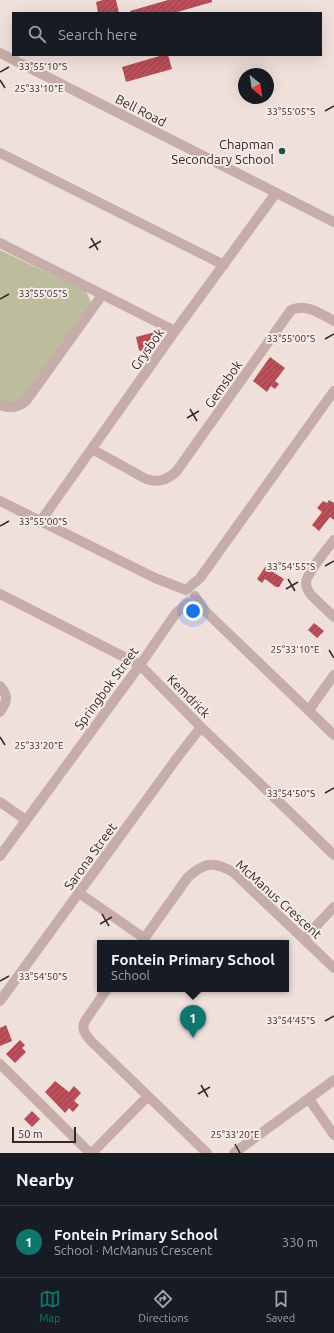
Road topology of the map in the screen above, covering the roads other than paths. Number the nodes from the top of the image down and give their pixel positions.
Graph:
1 (0, 53) edge
2 (0, 153) edge
3 (276, 192) junction
4 (334, 222) edge
5 (0, 243) edge
6 (224, 265) junction
7 (102, 295) junction
8 (334, 321) edge
9 (175, 332) junction
10 (334, 392) edge
11 (0, 405) edge
12 (92, 449) junction
13 (0, 501) edge
14 (40, 522) junction
15 (334, 540) edge
16 (0, 594) edge
17 (188, 597) junction
18 (334, 617) edge
19 (140, 665) junction
20 (334, 675) edge
21 (0, 686) edge
22 (309, 710) junction
23 (0, 712) edge
24 (201, 727) junction
25 (334, 735) edge
26 (0, 802) edge
27 (26, 820) junction
28 (334, 855) edge
29 (0, 856) edge
30 (79, 894) junction
31 (334, 907) edge
32 (304, 939) junction
33 (141, 940) edge
34 (143, 940) edge
35 (334, 968) edge
36 (105, 992) edge
37 (0, 1001) edge
38 (0, 1064) edge
39 (334, 1080) edge
40 (147, 1096) junction
41 (309, 1099) junction
42 (334, 1135) edge
43 (91, 1153) edge
44 (207, 1153) edge
45 (234, 1153) edge

1 - 3 street, Bell Road
2 - 6 street
3 - 4 street, Bell Road
3 - 6 street, Grysbok
5 - 7 street
6 - 9 street, Grysbok
7 - 9 street
7 - 11 street
8 - 12 street, Gemsbok
9 - 12 street, Grysbok
10 - 17 street
12 - 14 street, Grysbok
13 - 14 street
14 - 17 street
15 - 18 street
16 - 19 street, Kemdrick
17 - 19 street, Springbok Street
17 - 22 street
19 - 24 street, Kemdrick
19 - 27 street, Springbok Street
20 - 22 street
21 - 23 street
22 - 25 street
24 - 28 street, Kemdrick
24 - 30 street, Sarona Street
26 - 27 street
27 - 29 street, Springbok Street
30 - 33 street
30 - 37 street, Sarona Street
31 - 32 street
32 - 34 street, McManus Crescent
32 - 35 street, McManus Crescent
36 - 40 street
38 - 43 street
39 - 41 street
40 - 43 street
40 - 44 street
41 - 42 street
41 - 45 street

